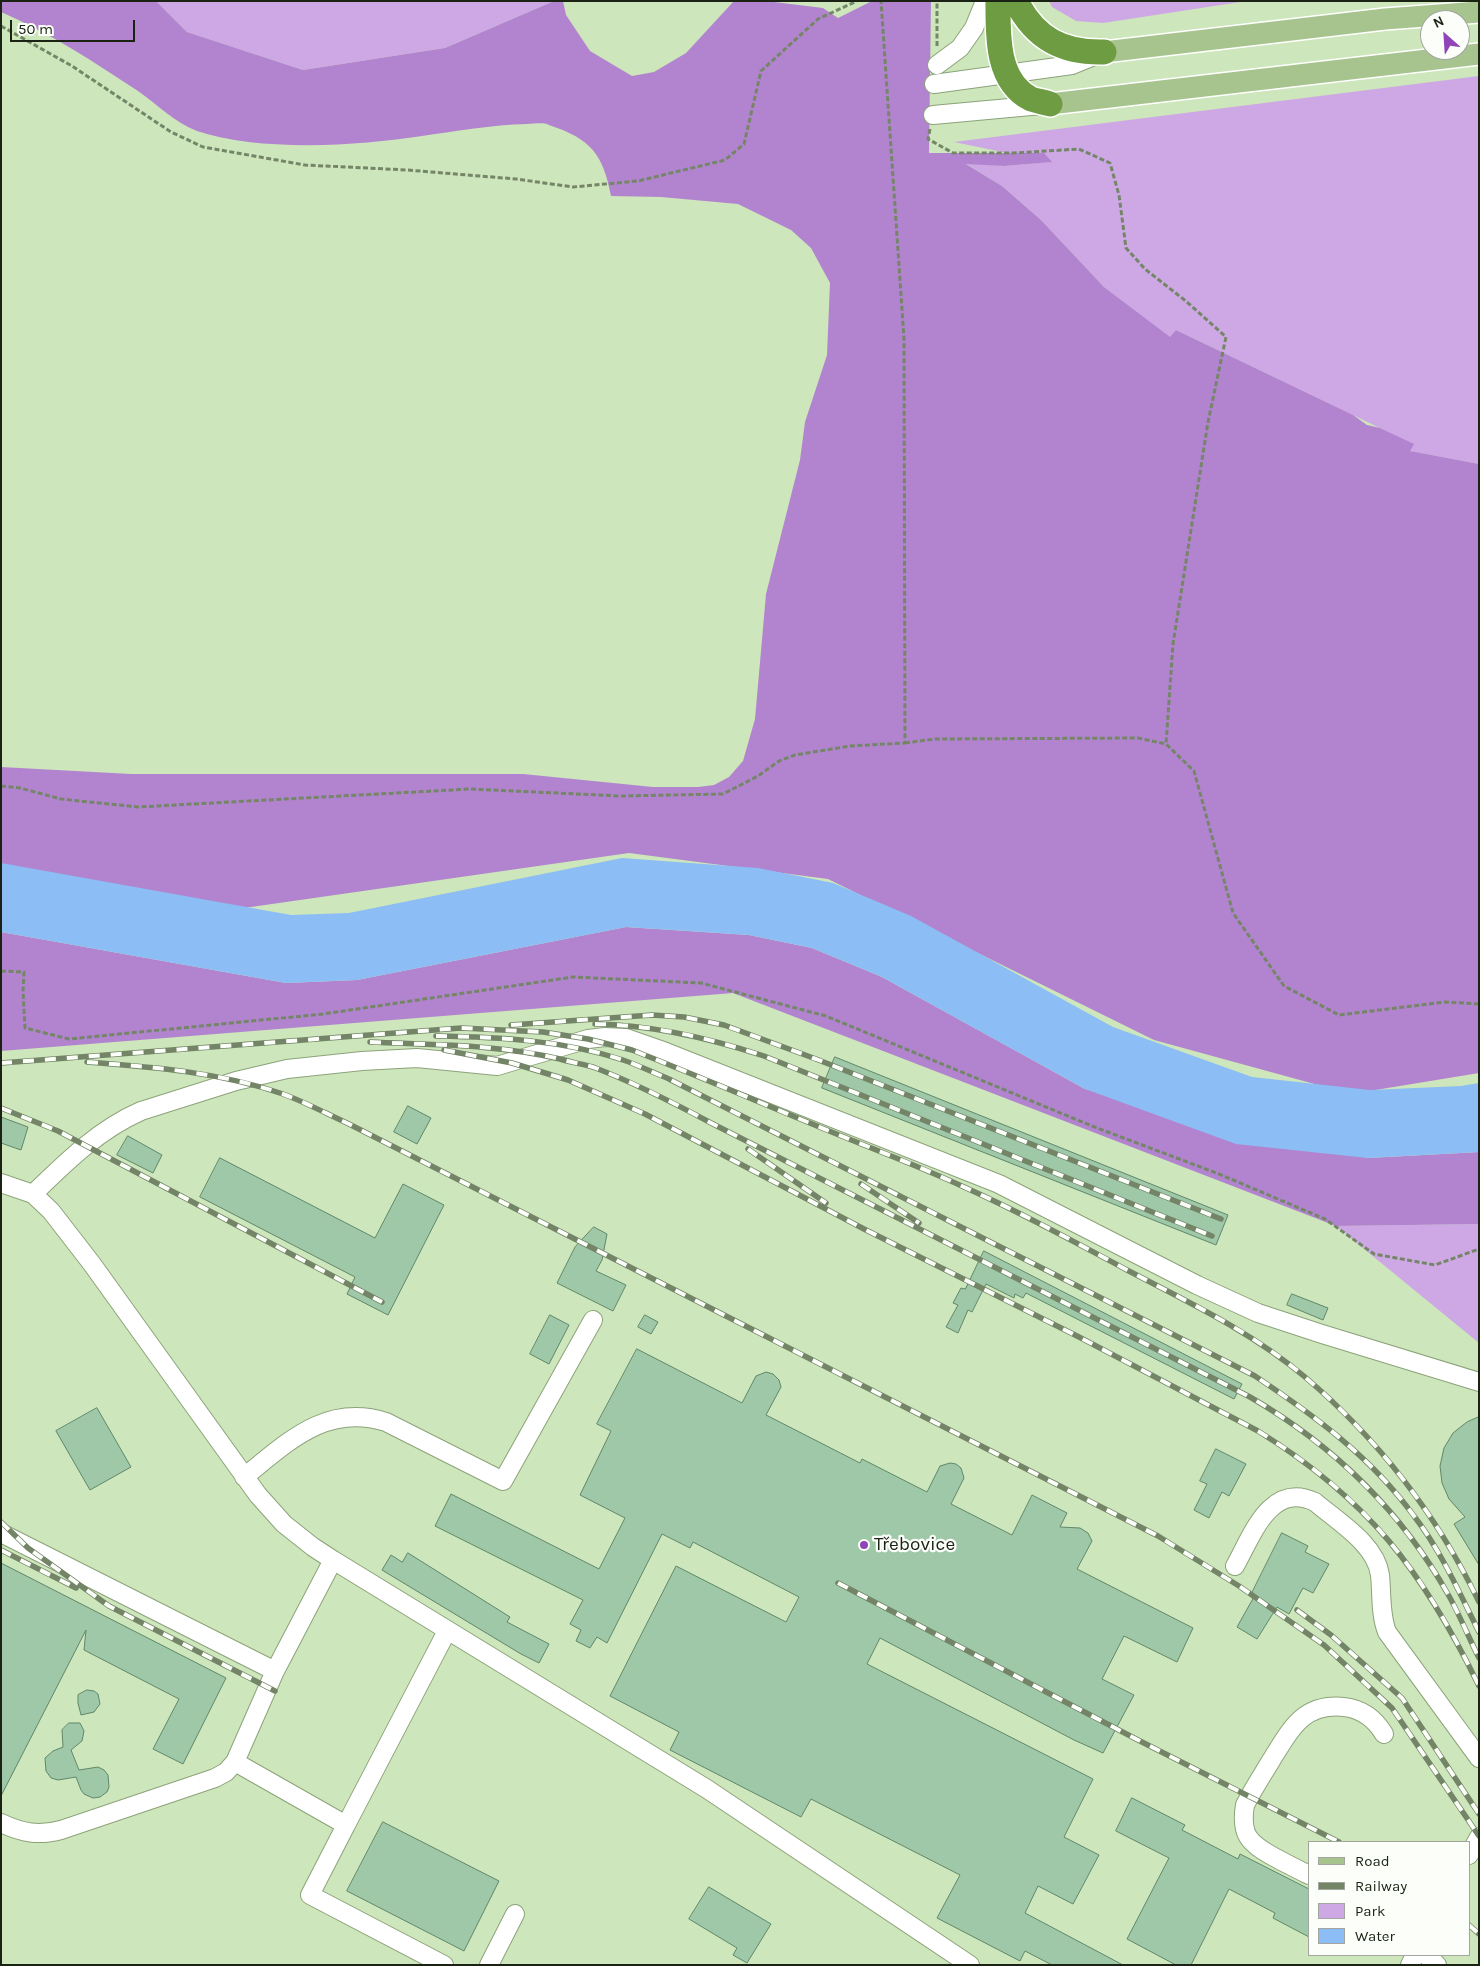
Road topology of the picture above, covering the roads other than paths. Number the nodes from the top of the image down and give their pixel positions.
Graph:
1 (985, 1) edge
2 (998, 1) edge
3 (1016, 1) edge
4 (1479, 12) edge
5 (1104, 52) junction
6 (1479, 54) edge
7 (937, 65) road end
8 (1007, 74) junction
9 (934, 84) dead end
10 (1050, 104) junction
11 (933, 115) road end
12 (1, 1183) edge
13 (32, 1194) junction
14 (593, 1320) dead end
15 (1479, 1382) edge
16 (244, 1476) junction
17 (1, 1533) edge
18 (333, 1560) junction
19 (1235, 1566) dead end
20 (447, 1631) junction
21 (275, 1670) junction
22 (1384, 1734) dead end
23 (1479, 1758) edge
24 (235, 1762) junction
25 (1, 1823) edge
26 (346, 1825) junction
27 (1479, 1837) edge
28 (1470, 1853) edge
29 (1308, 1874) edge
30 (515, 1914) dead end
31 (1427, 1956) edge
32 (444, 1965) edge
33 (489, 1965) edge
34 (970, 1965) edge
35 (1437, 1965) edge

1 - 7 lane
2 - 8 highway
3 - 5 highway
4 - 5 main road
5 - 8 lane
6 - 10 main road
8 - 9 lane
8 - 10 highway
10 - 11 lane
12 - 13 lane
13 - 15 lane
13 - 16 lane
14 - 16 lane
16 - 18 lane
17 - 21 lane
18 - 20 lane
18 - 21 lane
19 - 23 lane
20 - 26 lane
20 - 34 lane
21 - 24 lane
22 - 29 lane
24 - 25 lane
24 - 26 lane
26 - 32 lane
27 - 28 lane
30 - 33 lane
31 - 35 lane

